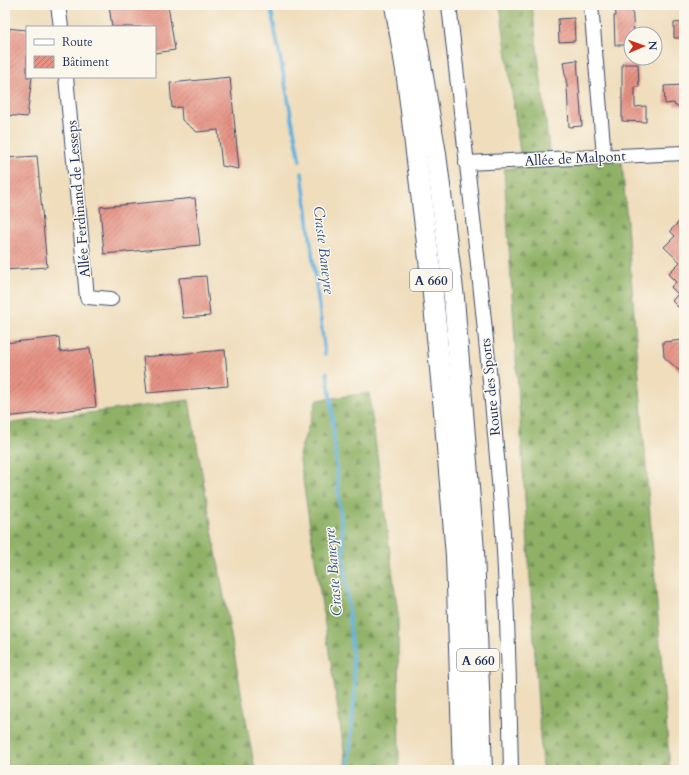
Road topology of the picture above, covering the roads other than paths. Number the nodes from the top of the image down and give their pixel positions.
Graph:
1 (58, 5) edge
2 (386, 5) edge
3 (395, 5) edge
4 (411, 5) edge
5 (420, 5) edge
6 (449, 5) edge
7 (591, 5) edge
8 (61, 26) edge
9 (66, 78) edge
10 (684, 153) edge
11 (436, 154) junction
12 (604, 156) junction
13 (466, 163) junction
14 (432, 284) junction
15 (111, 299) dead end
16 (463, 770) edge
17 (482, 770) edge
18 (511, 770) edge

1 - 8 street
2 - 14 highway
3 - 14 highway, A 660
4 - 11 highway, A 660
5 - 11 highway
6 - 13 street, Route des Sports
7 - 12 street
9 - 15 street, Allée Ferdinand de Lesseps
10 - 12 street, Allée de Malpont
11 - 17 highway, A 660
12 - 13 street, Allée de Malpont
13 - 18 street, Route des Sports
14 - 16 highway, A 660

